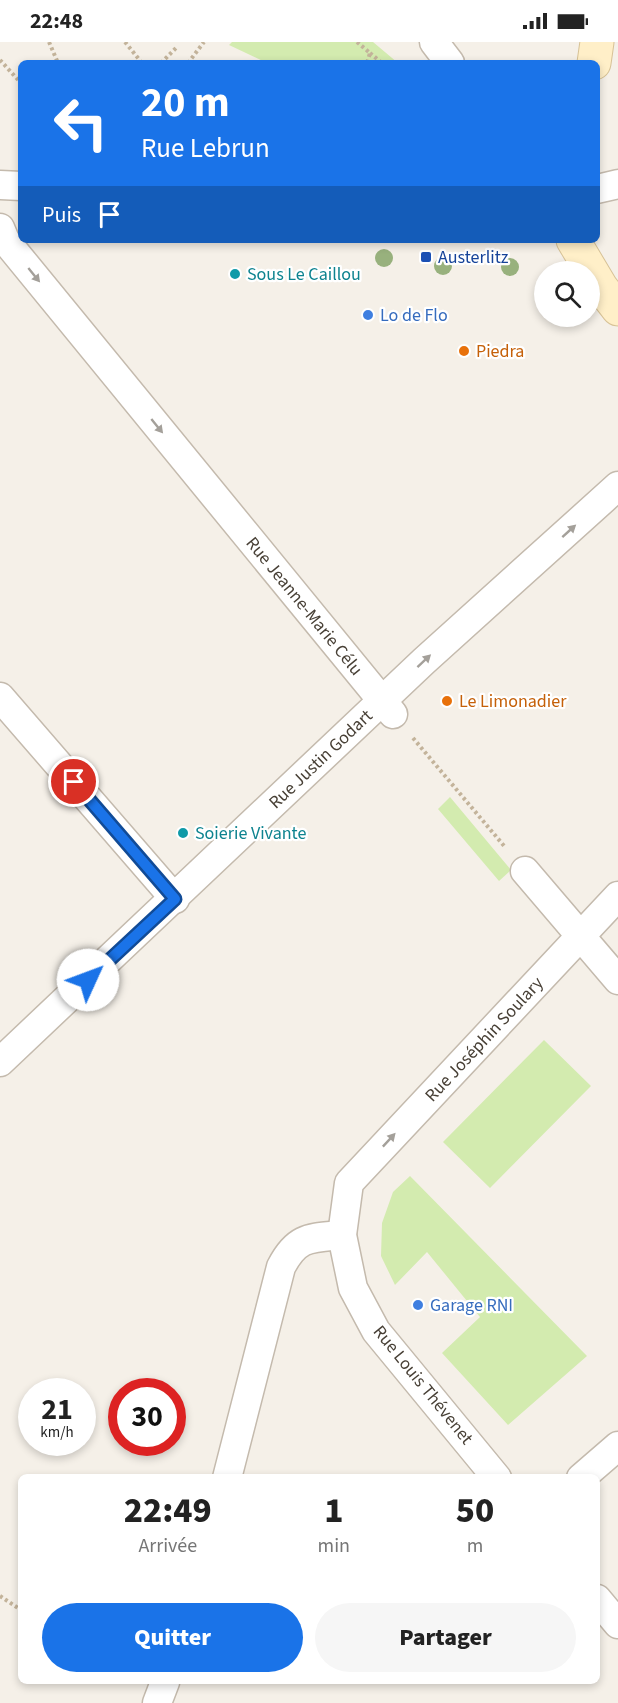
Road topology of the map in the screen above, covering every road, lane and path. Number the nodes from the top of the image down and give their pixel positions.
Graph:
1 (49, 42) edge
2 (125, 42) edge
3 (204, 42) edge
4 (357, 42) edge
5 (434, 42) edge
6 (597, 42) edge
7 (177, 48) dead end
8 (370, 53) junction
9 (0, 60) edge
10 (57, 60) edge
11 (140, 60) edge
12 (164, 60) edge
13 (189, 60) edge
14 (368, 60) edge
15 (378, 60) edge
16 (448, 60) edge
17 (594, 60) edge
18 (18, 80) edge
19 (618, 184) edge
20 (0, 185) edge
21 (18, 186) edge
22 (600, 188) edge
23 (0, 228) edge
24 (575, 243) edge
25 (618, 309) edge
26 (618, 486) edge
27 (0, 697) edge
28 (387, 708) junction
29 (525, 871) joint
30 (618, 896) edge
31 (175, 899) junction
32 (580, 936) junction
33 (618, 980) edge
34 (0, 1062) edge
35 (349, 1183) joint
36 (342, 1235) junction
37 (618, 1446) edge
38 (228, 1474) edge
39 (494, 1474) edge
40 (586, 1474) edge
41 (0, 1596) edge
42 (600, 1603) edge
43 (18, 1608) edge
44 (618, 1624) edge
45 (164, 1684) edge
46 (157, 1703) edge

1 - 10 path
2 - 11 path
3 - 13 path
4 - 8 path
5 - 16 street
6 - 17 street
7 - 12 path
8 - 14 path
8 - 15 path
9 - 18 path
19 - 22 street
20 - 21 street
23 -> 28 street, Rue Jeanne-Marie Célu
24 - 25 street
28 -> 26 street, Rue Justin Godart
27 - 31 street
28 - 29 path
28 - 31 street, Rue Justin Godart
29 - 32 street
30 - 32 street, Rue Joséphin Soulary
31 - 34 street, Rue Justin Godart
32 - 33 street
35 -> 32 street, Rue Joséphin Soulary
35 - 36 street, Rue Louis Thévenet
36 - 38 street
36 - 39 street, Rue Louis Thévenet
37 - 40 street
41 - 43 path
42 - 44 street
45 - 46 street

